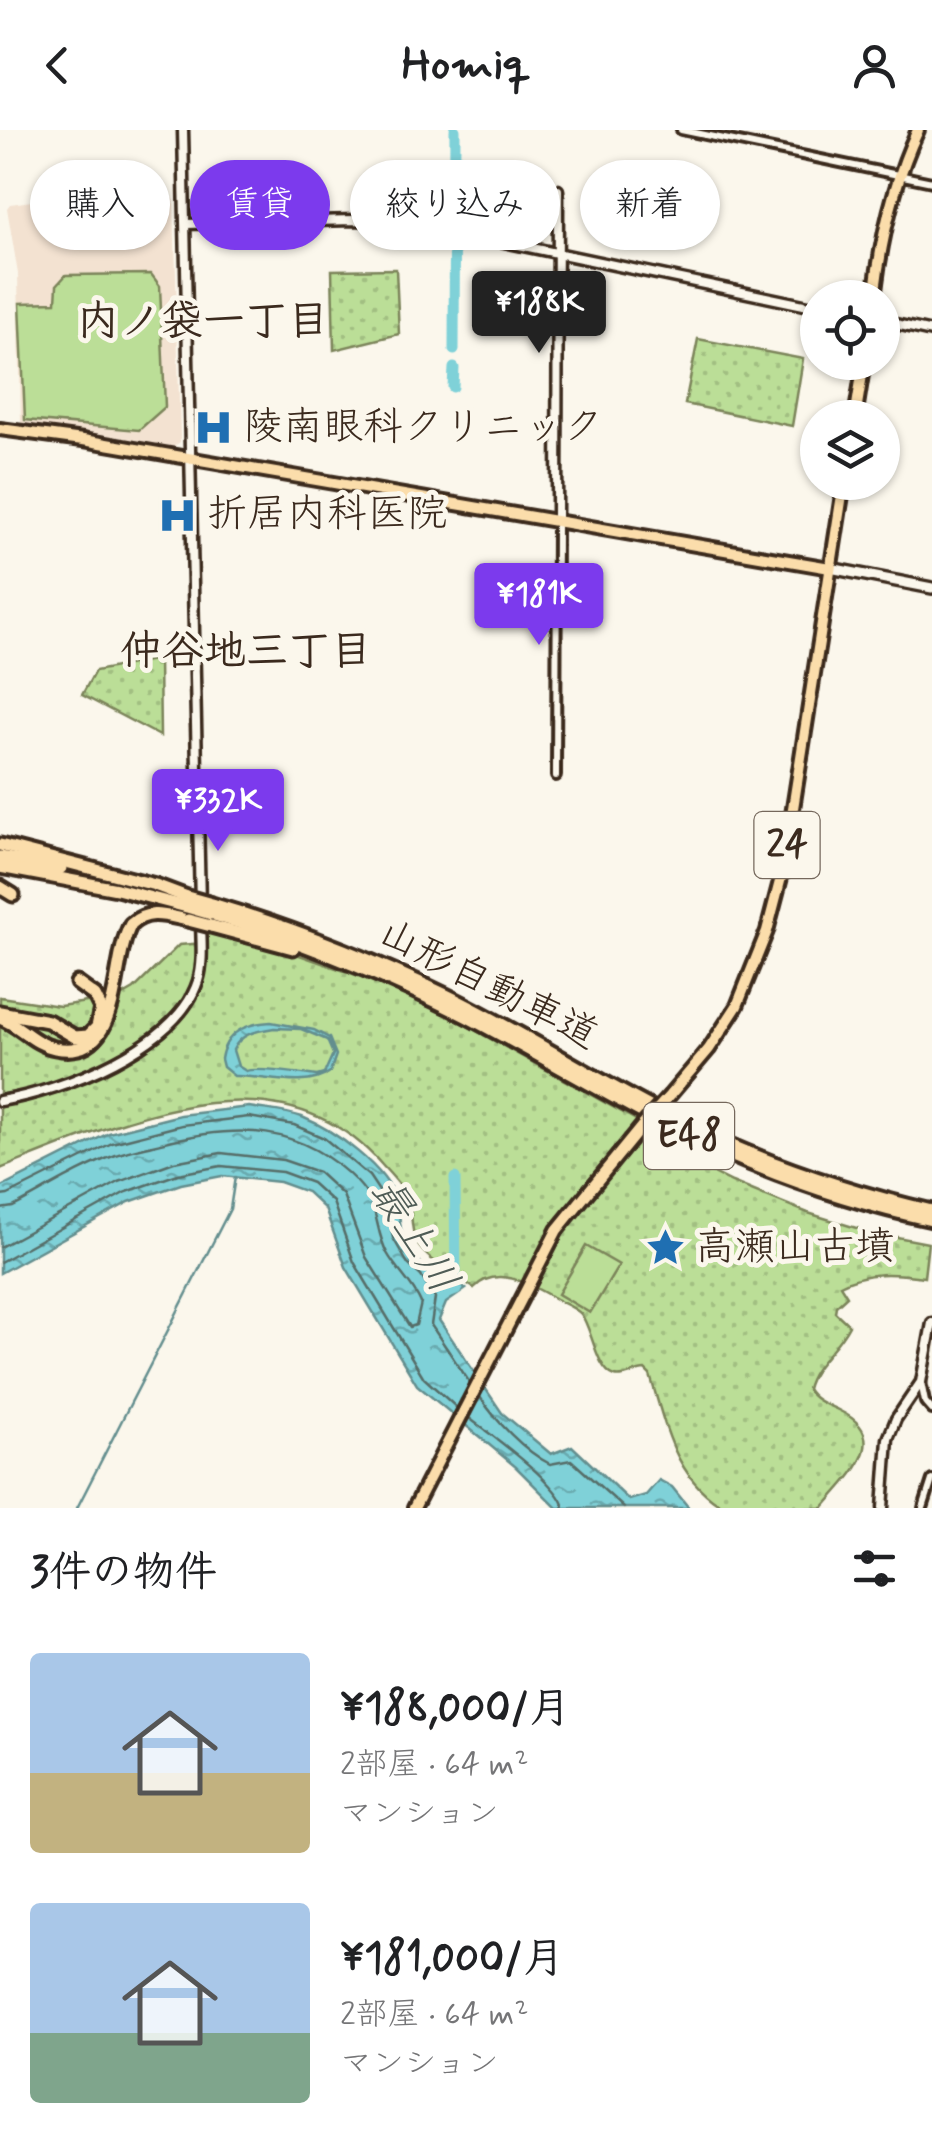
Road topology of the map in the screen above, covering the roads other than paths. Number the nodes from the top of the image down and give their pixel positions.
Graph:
1 (183, 130) edge
2 (681, 130) edge
3 (916, 134) edge
4 (899, 176) junction
5 (932, 182) edge
6 (186, 224) junction
7 (557, 250) edge
8 (557, 254) junction
9 (877, 280) edge
10 (800, 304) edge
11 (900, 325) edge
12 (932, 332) edge
13 (0, 429) edge
14 (192, 460) junction
15 (841, 500) edge
16 (558, 520) junction
17 (830, 568) junction
18 (932, 588) edge
19 (556, 776) dead end
20 (0, 844) edge
21 (0, 857) edge
22 (0, 867) edge
23 (0, 887) edge
24 (13, 895) dead end
25 (187, 908) junction
26 (212, 915) junction
27 (77, 983) dead end
28 (445, 1000) junction
29 (461, 1009) junction
30 (0, 1016) edge
31 (0, 1101) edge
32 (932, 1211) edge
33 (932, 1220) edge
34 (932, 1323) edge
35 (921, 1382) junction
36 (932, 1410) edge
37 (932, 1480) edge
38 (414, 1508) edge
39 (884, 1508) edge
40 (924, 1508) edge

1 - 6 street
2 - 4 street
3 - 4 main road
4 - 5 street
4 - 9 main road
6 - 8 street
6 - 14 street
7 - 8 street
8 - 10 street
8 - 16 street
11 - 12 street
13 - 14 main road
14 - 16 main road
14 - 31 street
15 - 17 main road
16 - 17 main road
16 - 19 street
17 - 18 main road
17 - 38 main road, 24, bridge
20 - 25 highway
21 - 25 highway, 山形自動車道 / E48
22 - 25 highway, 山形自動車道 / E48
23 - 24 highway
25 - 26 highway, 山形自動車道 / E48, bridge
25 - 30 highway
26 - 28 highway, 山形自動車道 / E48
26 - 28 highway, 山形自動車道 / E48
27 - 30 highway
28 - 29 highway, 山形自動車道 / E48
29 - 32 highway, 山形自動車道 / E48
29 - 33 highway, 山形自動車道 / E48
34 - 35 street
35 - 36 street
35 - 39 street
37 - 40 street

